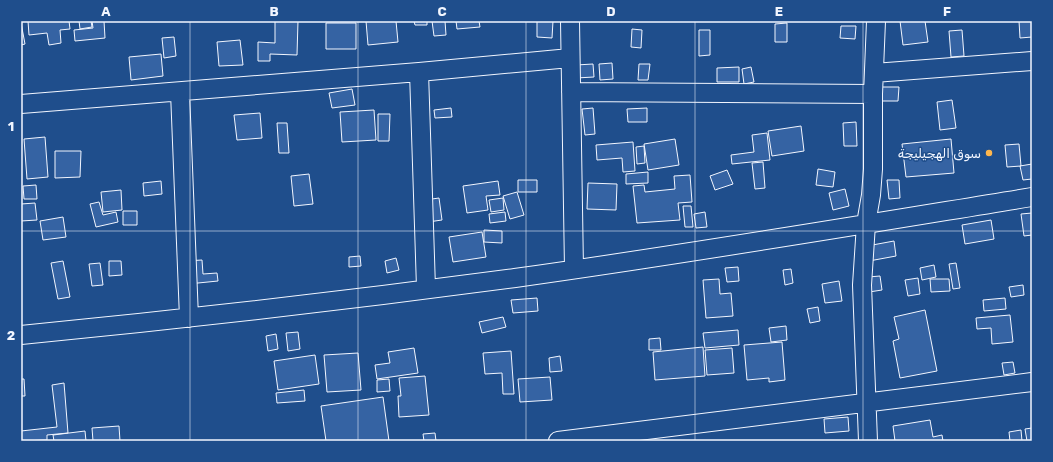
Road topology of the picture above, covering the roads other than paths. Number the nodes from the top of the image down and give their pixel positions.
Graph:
1 (570, 21) edge
2 (876, 21) edge
3 (570, 58) junction
4 (1032, 61) edge
5 (419, 72) junction
6 (874, 73) junction
7 (180, 92) junction
8 (571, 92) junction
9 (873, 94) junction
10 (21, 104) edge
11 (1032, 197) edge
12 (866, 224) junction
13 (574, 269) junction
14 (426, 288) junction
15 (189, 318) junction
16 (21, 335) edge
17 (1032, 382) edge
18 (866, 402) junction
19 (558, 441) edge
20 (868, 441) edge

1 - 3 street
2 - 6 street
3 - 5 street
3 - 8 street
4 - 6 street
5 - 7 street
5 - 14 street
6 - 9 street
7 - 10 street
7 - 15 street
8 - 9 street
8 - 13 street
9 - 12 street
11 - 12 street
12 - 13 street
12 - 18 street
13 - 14 street
14 - 15 street
15 - 16 street
17 - 18 street
18 - 19 street
18 - 20 street

